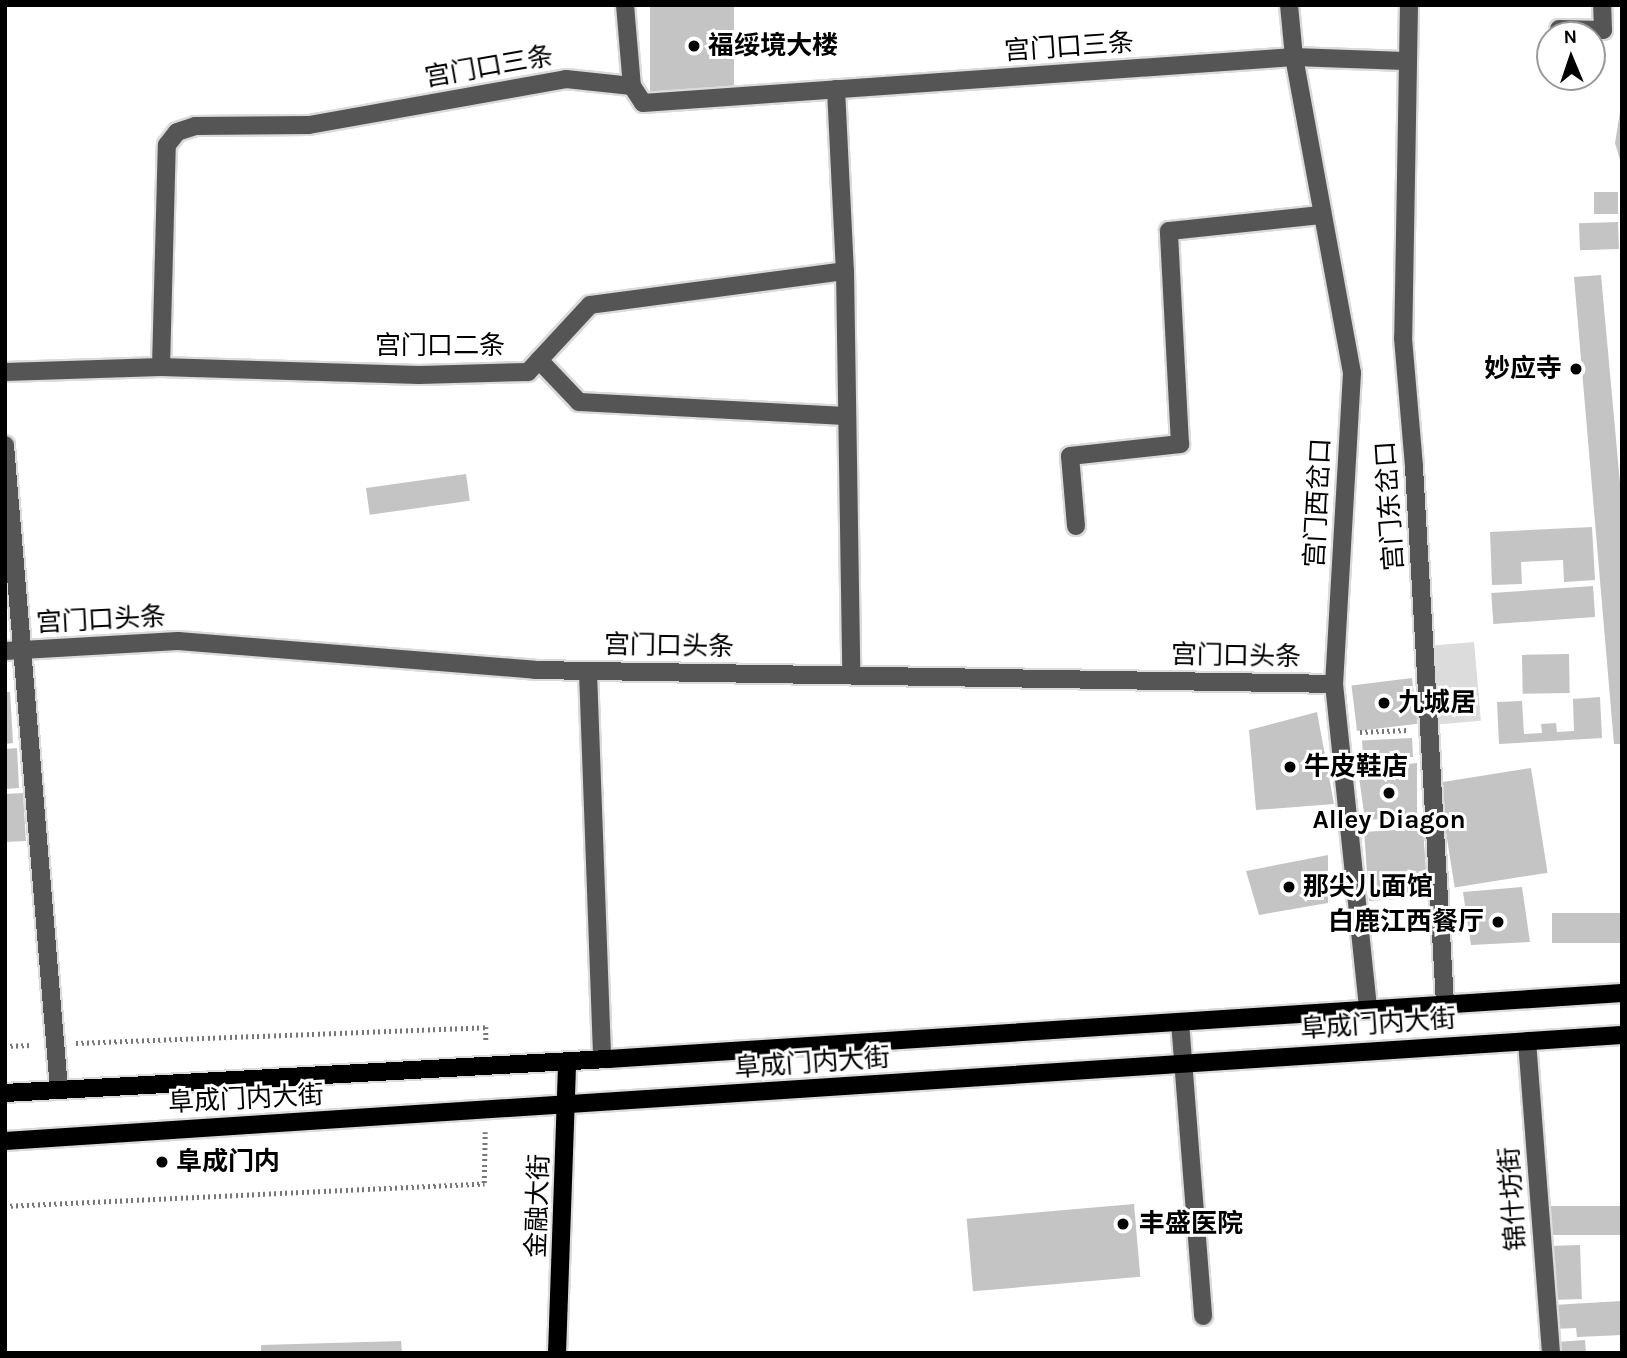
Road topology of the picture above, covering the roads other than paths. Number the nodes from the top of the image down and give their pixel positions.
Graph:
1 (625, 5) edge
2 (1289, 5) edge
3 (1409, 5) edge
4 (1294, 57) junction
5 (1405, 61) junction
6 (632, 86) junction
7 (836, 89) junction
8 (1321, 215) junction
9 (845, 271) junction
10 (539, 360) junction
11 (161, 367) junction
12 (5, 373) edge
13 (846, 416) junction
14 (5, 445) edge
15 (1076, 526) dead end
16 (5, 651) edge
17 (24, 651) junction
18 (588, 672) junction
19 (851, 674) junction
20 (1334, 684) junction
21 (1622, 993) edge
22 (1445, 1003) junction
23 (1368, 1008) junction
24 (1180, 1022) junction
25 (1622, 1035) edge
26 (1527, 1041) junction
27 (602, 1059) junction
28 (567, 1062) junction
29 (1184, 1063) junction
30 (59, 1090) junction
31 (5, 1093) edge
32 (568, 1106) junction
33 (5, 1141) edge
34 (1202, 1316) dead end
35 (557, 1353) edge
36 (1551, 1353) edge

1 - 6 street
2 - 4 street, 宫门西岔口
3 - 5 street, 宫门东岔口
4 - 5 street, 宫门口三条
4 - 7 street, 宫门口三条
4 - 8 street, 宫门西岔口
5 - 22 street, 宫门东岔口
6 - 7 street, 宫门口三条
6 - 11 street, 宫门口三条
7 - 9 street
8 - 15 street
8 - 20 street, 宫门西岔口
9 - 10 street, 宫门口二条
9 - 13 street
10 - 11 street, 宫门口二条
10 - 13 street
11 - 12 street, 宫门口二条
13 - 19 street
14 - 17 street
16 - 17 street, 宫门口头条
17 - 18 street, 宫门口头条
17 - 30 street
18 - 19 street, 宫门口头条
18 - 27 street
19 - 20 street, 宫门口头条
20 - 23 street, 宫门西岔口
21 - 22 main road, 阜成门内大街
22 - 23 main road, 阜成门内大街
23 - 24 main road, 阜成门内大街
24 - 27 main road, 阜成门内大街
24 - 29 street
25 - 26 main road, 阜成门内大街
26 - 29 main road, 阜成门内大街
26 - 36 street, 锦什坊街
27 - 28 main road, 阜成门内大街
28 - 30 main road, 阜成门内大街
28 - 32 main road, 金融大街
29 - 32 main road, 阜成门内大街
29 - 34 street
30 - 31 main road, 阜成门内大街
32 - 33 main road, 阜成门内大街
32 - 35 main road, 金融大街

